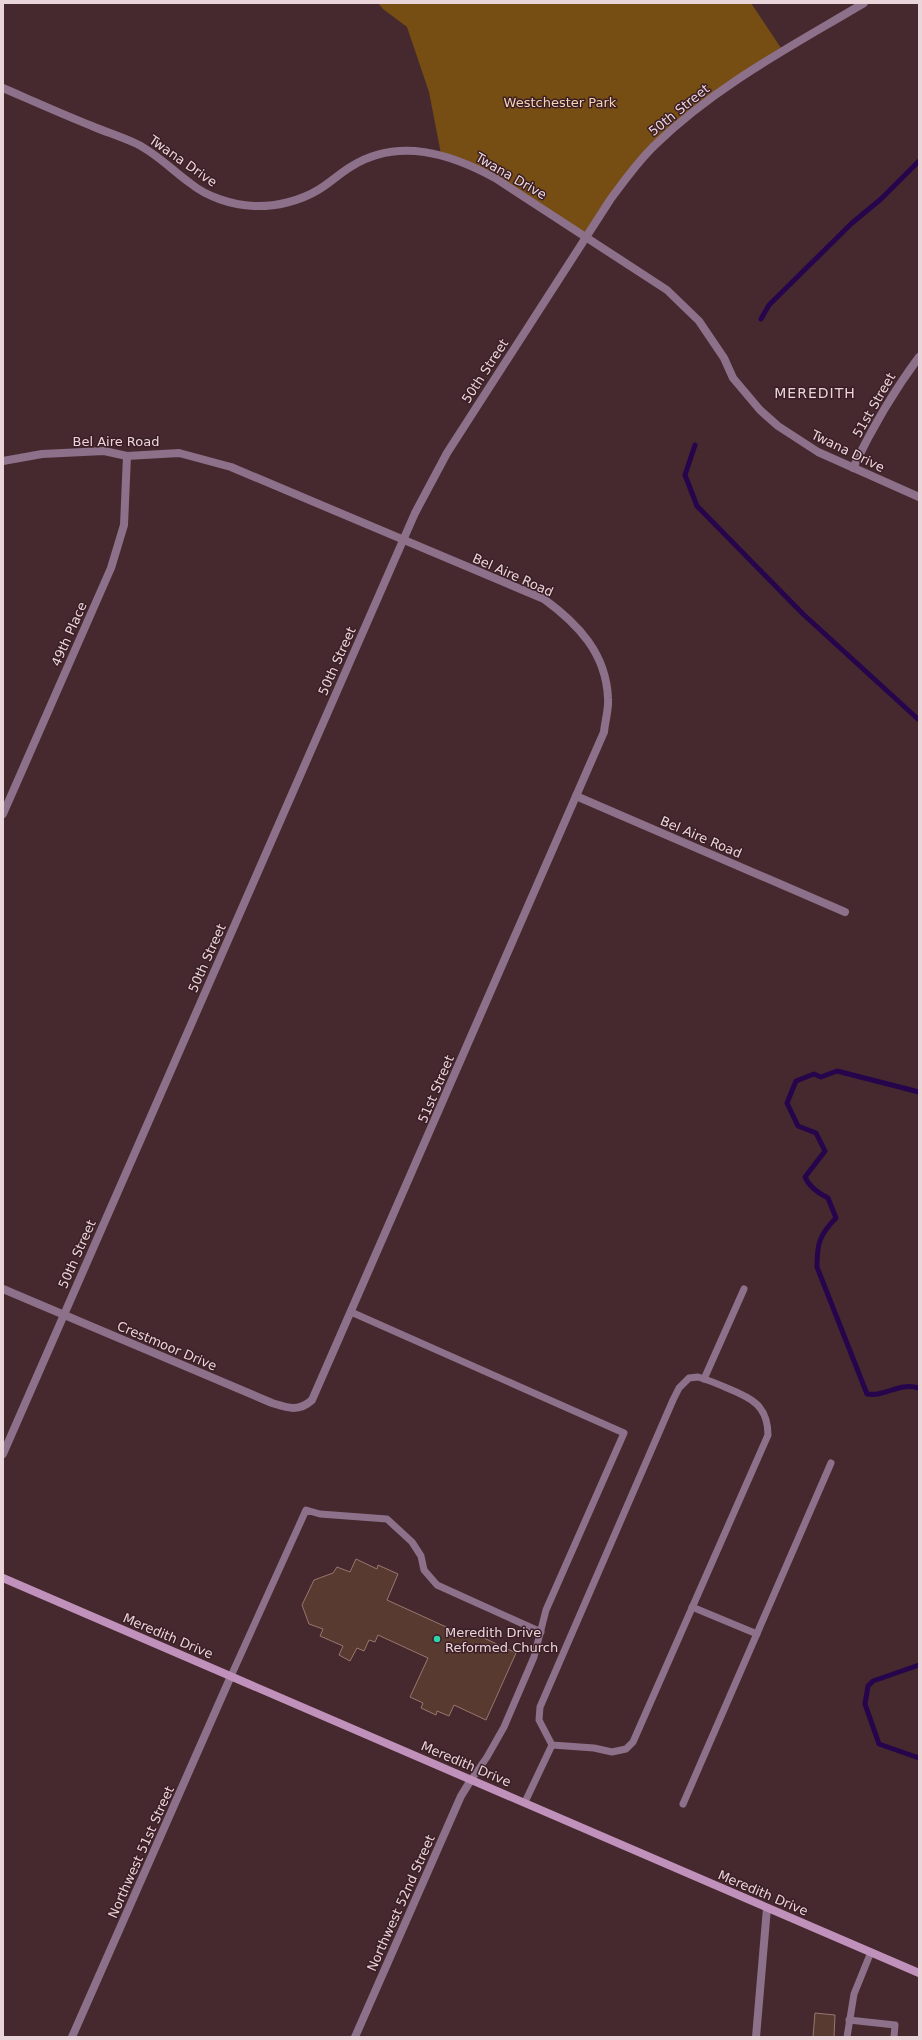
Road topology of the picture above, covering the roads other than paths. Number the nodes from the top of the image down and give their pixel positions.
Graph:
1 (864, 3) edge
2 (3, 88) edge
3 (587, 236) junction
4 (919, 356) edge
5 (127, 456) junction
6 (3, 461) edge
7 (854, 468) junction
8 (919, 497) edge
9 (403, 540) junction
10 (576, 796) junction
11 (3, 814) edge
12 (845, 912) dead end
13 (3, 1289) edge
14 (744, 1289) dead end
15 (351, 1312) junction
16 (64, 1315) junction
17 (704, 1379) junction
18 (316, 1391) joint
19 (3, 1454) edge
20 (831, 1463) dead end
21 (3, 1578) edge
22 (692, 1607) junction
23 (540, 1632) junction
24 (757, 1634) junction
25 (231, 1676) junction
26 (552, 1745) junction
27 (471, 1780) junction
28 (525, 1802) junction
29 (684, 1804) dead end
30 (767, 1908) junction
31 (871, 1952) junction
32 (919, 1973) edge
33 (849, 2020) junction
34 (72, 2037) edge
35 (355, 2037) edge
36 (756, 2037) edge
37 (847, 2037) edge
38 (894, 2037) edge

1 - 3 street, 50th Street
2 - 3 street, Twana Drive
3 - 7 street, Twana Drive
3 - 9 street, 50th Street
4 - 7 street, 51st Street
5 - 6 street, Bel Aire Road
5 - 9 street, Bel Aire Road
5 - 11 street, 49th Place
7 - 8 street, Twana Drive
9 - 10 street, Bel Aire Road
9 - 16 street, 50th Street
10 - 12 street, Bel Aire Road
10 - 15 street, 51st Street
13 - 16 street, Crestmoor Drive
14 - 17 lane
15 - 18 street, 51st Street
15 - 23 lane
16 - 18 street, Crestmoor Drive
16 - 19 street, 50th Street
17 - 22 lane
17 - 26 lane
20 - 24 lane
21 - 25 main road, Meredith Drive
22 - 24 lane
22 - 26 lane
23 - 25 lane
23 - 27 lane
24 - 29 lane
25 - 27 main road, Meredith Drive
25 - 34 street, Northwest 51st Street
26 - 28 lane
27 - 28 main road, Meredith Drive
27 - 35 street, Northwest 52nd Street
28 - 30 main road, Meredith Drive
30 - 31 main road, Meredith Drive
30 - 36 street
31 - 32 main road, Meredith Drive
31 - 33 lane
33 - 37 lane
33 - 38 lane

